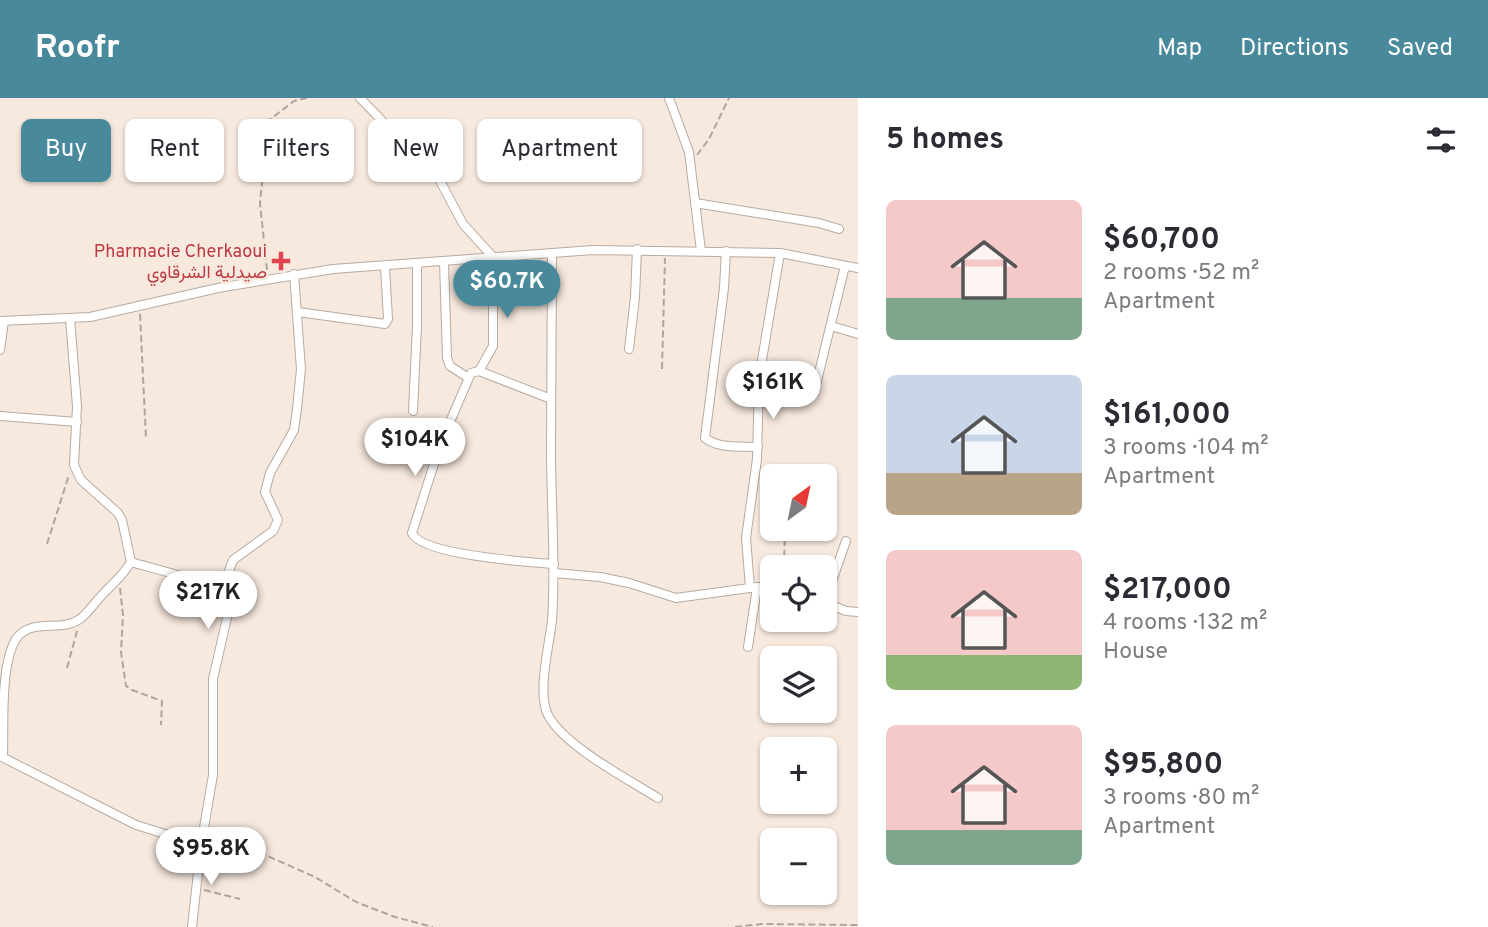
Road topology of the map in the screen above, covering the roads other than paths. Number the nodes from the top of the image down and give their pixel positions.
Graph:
1 (360, 98) edge
2 (669, 98) edge
3 (695, 202) junction
4 (839, 229) dead end
5 (636, 249) junction
6 (701, 251) junction
7 (726, 251) junction
8 (552, 253) junction
9 (780, 253) junction
10 (493, 257) junction
11 (444, 262) junction
12 (417, 265) junction
13 (845, 266) junction
14 (385, 267) junction
15 (858, 268) edge
16 (294, 274) junction
17 (298, 312) junction
18 (70, 318) junction
19 (2, 321) edge
20 (831, 326) junction
21 (858, 334) edge
22 (629, 349) dead end
23 (0, 350) edge
24 (479, 370) junction
25 (467, 377) junction
26 (815, 389) dead end
27 (551, 399) junction
28 (413, 411) dead end
29 (0, 416) edge
30 (77, 422) junction
31 (758, 447) junction
32 (846, 541) dead end
33 (131, 562) junction
34 (837, 567) edge
35 (554, 569) junction
36 (753, 588) junction
37 (760, 588) edge
38 (222, 590) junction
39 (837, 607) edge
40 (858, 612) edge
41 (748, 647) dead end
42 (1, 757) edge
43 (658, 798) dead end
44 (201, 845) junction
45 (192, 927) edge

1 - 10 street
2 - 3 street
3 - 4 street
3 - 6 street
5 - 6 street
5 - 8 street
5 - 22 street
6 - 7 street
7 - 9 street
7 - 31 street
8 - 10 street
8 - 27 street
9 - 13 street
9 - 31 street
10 - 11 street
10 - 24 street
11 - 12 street
11 - 25 street
12 - 14 street
12 - 28 street
13 - 15 street
13 - 20 street
14 - 16 street
14 - 17 street
16 - 17 street
16 - 18 street
17 - 38 street
18 - 19 street
18 - 30 street
19 - 23 street
20 - 21 street
20 - 26 street
24 - 25 street
24 - 27 street
25 - 35 street
27 - 35 street
29 - 30 street
30 - 33 street
31 - 36 street
32 - 34 street
33 - 38 street
33 - 42 street
35 - 36 street
35 - 43 street
36 - 37 street
36 - 41 street
38 - 44 street
39 - 40 street
42 - 44 street
44 - 45 street

